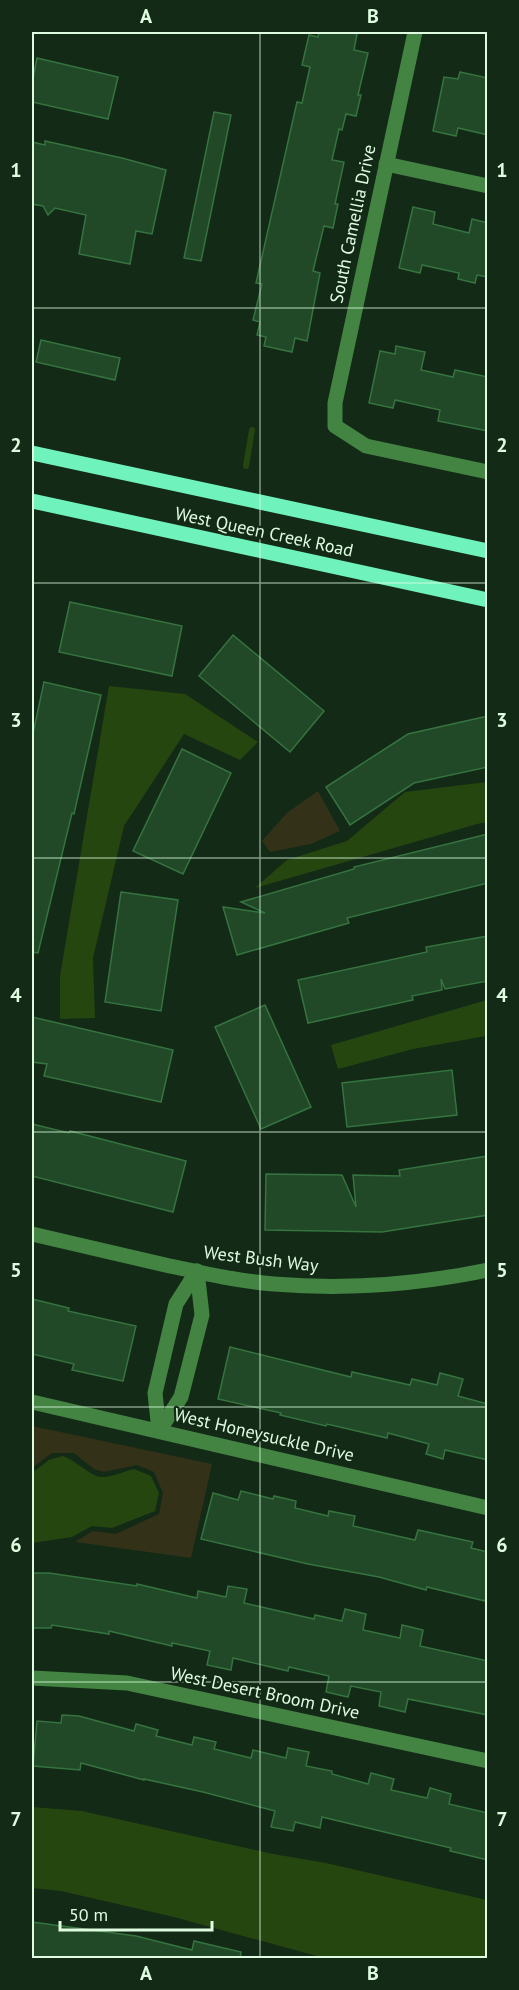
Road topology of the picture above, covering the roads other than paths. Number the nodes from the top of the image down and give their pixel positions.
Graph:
1 (415, 32) edge
2 (386, 164) junction
3 (488, 186) edge
4 (32, 453) edge
5 (488, 472) edge
6 (32, 501) edge
7 (488, 551) edge
8 (488, 600) edge
9 (32, 1234) edge
10 (488, 1270) edge
11 (197, 1272) junction
12 (32, 1402) edge
13 (159, 1431) junction
14 (488, 1508) edge
15 (32, 1678) edge
16 (488, 1761) edge

1 - 2 street, South Camellia Drive
2 - 3 street
2 - 5 street, South Camellia Drive
4 - 7 main road, West Queen Creek Road
6 - 8 main road, West Queen Creek Road
9 - 11 street, West Bush Way
10 - 11 street, West Bush Way
11 - 13 street
11 - 13 street
12 - 13 street, West Honeysuckle Drive
13 - 14 street, West Honeysuckle Drive
15 - 16 street, West Desert Broom Drive

